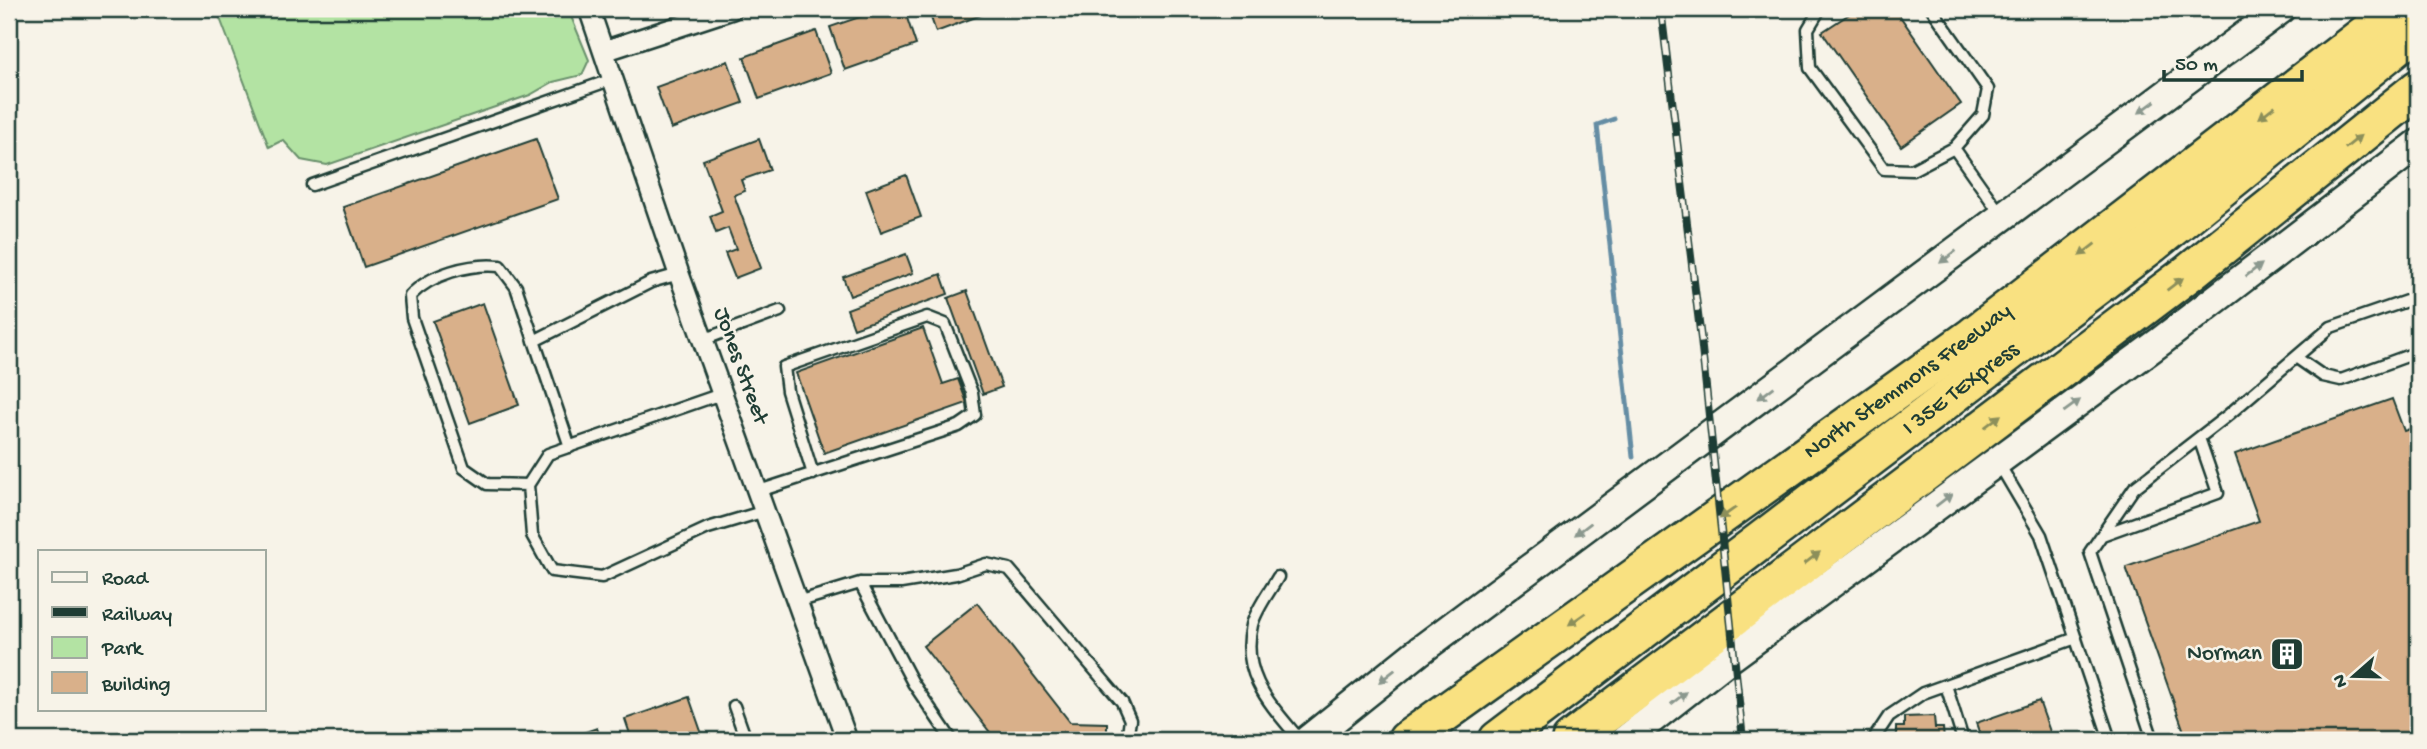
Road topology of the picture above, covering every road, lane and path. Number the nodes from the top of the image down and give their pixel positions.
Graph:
1 (589, 9) edge
2 (732, 9) edge
3 (1821, 9) edge
4 (1932, 9) edge
5 (2281, 9) edge
6 (2398, 9) edge
7 (2418, 29) edge
8 (604, 51) junction
9 (613, 79) junction
10 (2418, 89) edge
11 (2418, 144) edge
12 (1954, 148) junction
13 (312, 185) dead end
14 (2003, 216) junction
15 (679, 274) junction
16 (2418, 297) edge
17 (780, 311) dead end
18 (705, 339) junction
19 (534, 341) junction
20 (2418, 352) edge
21 (2297, 358) junction
22 (724, 393) junction
23 (2199, 438) junction
24 (570, 447) junction
25 (1997, 461) junction
26 (813, 474) junction
27 (528, 485) junction
28 (759, 491) junction
29 (765, 512) junction
30 (2102, 535) junction
31 (1278, 577) dead end
32 (860, 583) junction
33 (797, 602) junction
34 (2076, 638) junction
35 (1946, 685) junction
36 (734, 706) dead end
37 (746, 740) edge
38 (847, 740) edge
39 (950, 740) edge
40 (1127, 740) edge
41 (1300, 740) edge
42 (1308, 740) edge
43 (1407, 740) edge
44 (1498, 740) edge
45 (1571, 740) edge
46 (1625, 740) edge
47 (1873, 740) edge
48 (1963, 740) edge
49 (2110, 740) edge
50 (2152, 740) edge

1 - 8 street, Jones Street
2 - 8 street
3 - 12 lane
4 - 12 lane
5 -> 14 main road
6 -> 43 highway, North Stemmons Freeway
7 - 44 highway, I 35E TEXpress
8 - 9 street, Jones Street
9 - 13 lane
9 - 15 street, Jones Street
45 -> 10 highway
25 -> 11 main road
12 - 14 lane
14 -> 42 main road
15 - 18 street, Jones Street
15 - 19 lane
16 - 21 lane
17 - 18 lane
18 - 22 street, Jones Street
19 - 24 lane
19 - 27 lane
20 - 21 lane
21 - 23 lane
22 - 24 lane
22 - 28 street, Jones Street
23 - 30 lane
23 - 30 lane
24 - 27 lane
25 - 34 lane
46 -> 25 main road
26 - 26 lane
26 - 28 lane
27 - 29 lane
28 - 29 street, Jones Street
29 - 33 street, Jones Street
30 - 50 lane
31 - 41 lane
32 - 33 lane
32 - 39 lane
32 - 40 lane
33 - 38 street, Jones Street
34 - 35 lane
34 - 49 lane
35 - 47 lane
35 - 48 lane
36 - 37 lane

